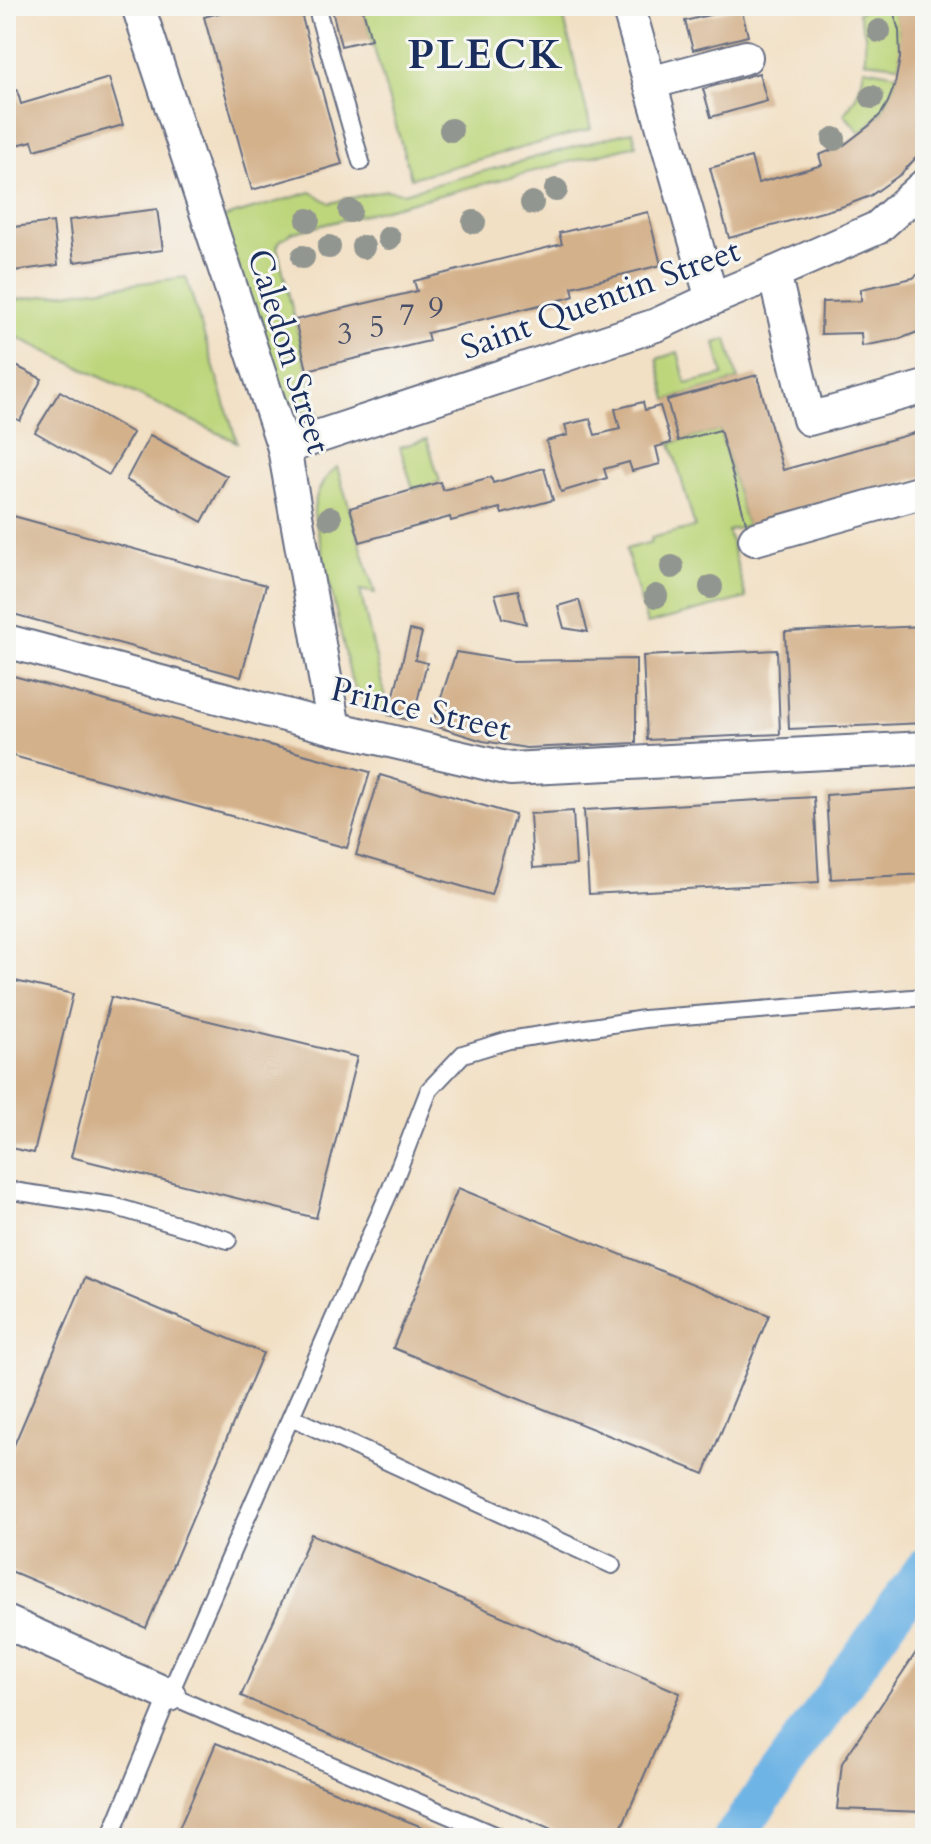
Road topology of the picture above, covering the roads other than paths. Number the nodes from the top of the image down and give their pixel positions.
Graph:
1 (138, 6) edge
2 (316, 6) edge
3 (628, 6) edge
4 (746, 57) dead end
5 (650, 83) junction
6 (361, 162) dead end
7 (925, 185) edge
8 (774, 273) junction
9 (712, 299) junction
10 (925, 387) edge
11 (284, 448) junction
12 (925, 491) edge
13 (755, 539) dead end
14 (6, 641) edge
15 (334, 728) junction
16 (925, 748) edge
17 (925, 997) edge
18 (6, 1190) edge
19 (228, 1240) dead end
20 (291, 1417) junction
21 (612, 1565) dead end
22 (6, 1622) edge
23 (169, 1695) junction
24 (110, 1838) edge
25 (501, 1838) edge

1 - 11 street, Caledon Street
2 - 6 lane
3 - 5 street
4 - 5 street
5 - 9 street
7 - 8 street, Saint Quentin Street
8 - 9 street, Saint Quentin Street
8 - 10 street
9 - 11 street, Saint Quentin Street
11 - 15 street, Caledon Street
12 - 13 street
14 - 15 street, Prince Street
15 - 16 street, Prince Street
17 - 20 lane
18 - 19 lane
20 - 21 lane
20 - 23 lane
22 - 23 street
23 - 24 lane
23 - 25 lane

